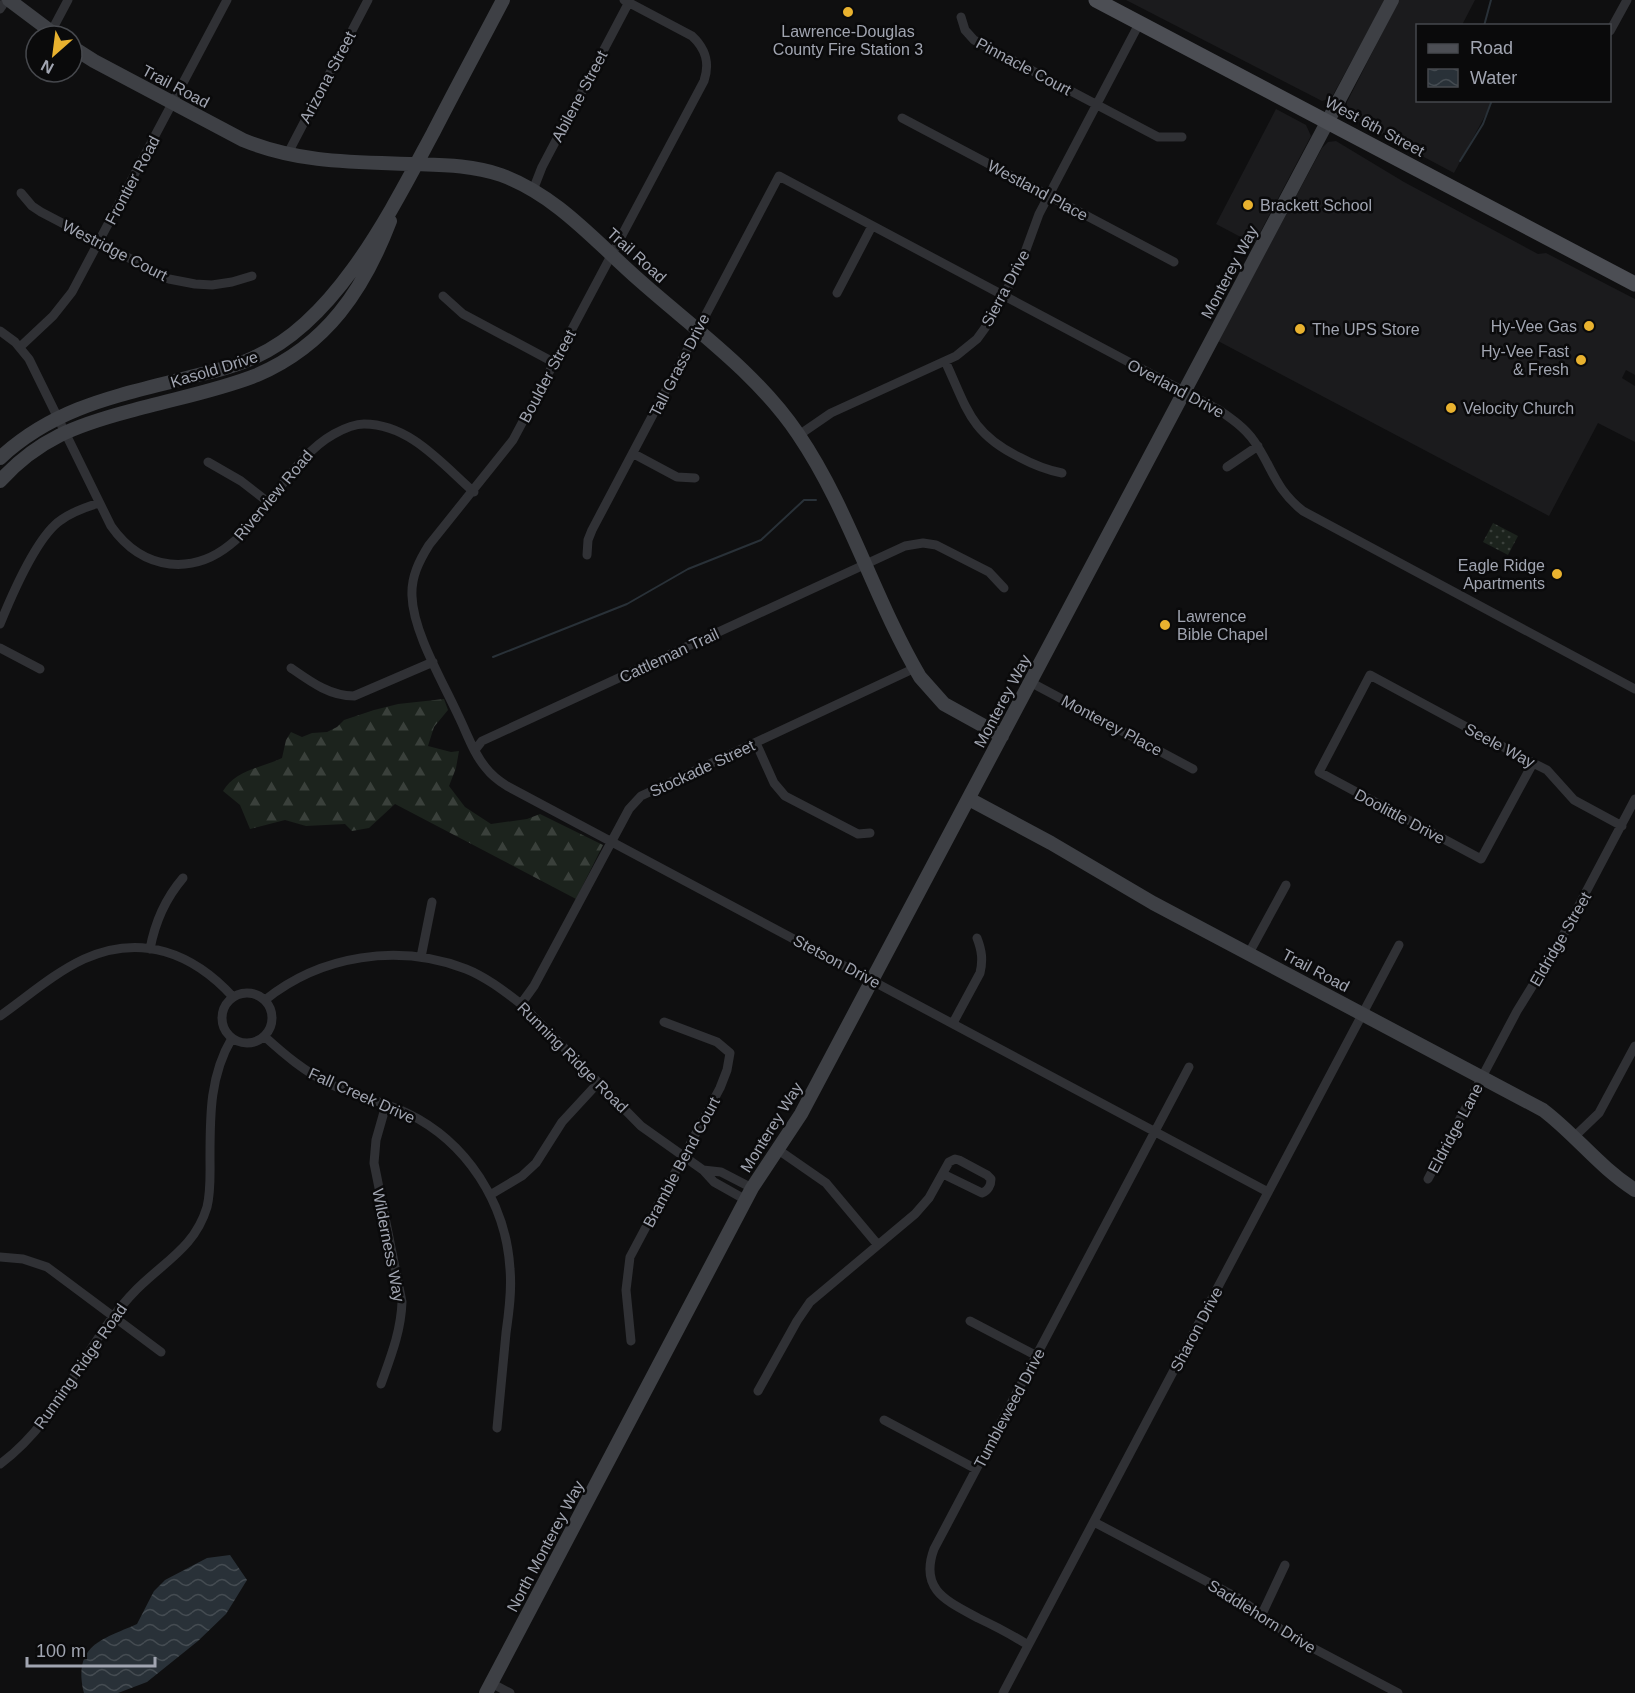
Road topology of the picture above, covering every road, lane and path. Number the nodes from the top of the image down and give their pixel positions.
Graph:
1 (8, 0) edge
2 (68, 0) edge
3 (227, 0) edge
4 (368, 0) edge
5 (503, 0) edge
6 (1392, 0) edge
7 (1627, 0) edge
8 (626, 1) edge
9 (1105, 2) edge
10 (0, 9) edge
11 (961, 18) dead end
12 (1140, 22) junction
13 (40, 24) edge
14 (58, 24) edge
15 (1611, 29) edge
16 (84, 54) edge
17 (172, 103) junction
18 (1096, 105) junction
19 (902, 118) dead end
20 (1328, 121) junction
21 (1182, 137) dead end
22 (286, 155) junction
23 (416, 165) junction
24 (779, 176) joint
25 (533, 190) junction
26 (21, 193) dead end
27 (401, 193) junction
28 (1048, 195) junction
29 (872, 226) junction
30 (98, 242) junction
31 (612, 255) junction
32 (1174, 262) dead end
33 (252, 276) dead end
34 (1635, 284) edge
35 (837, 293) dead end
36 (1003, 295) junction
37 (443, 296) dead end
38 (698, 329) junction
39 (0, 331) edge
40 (20, 347) junction
41 (945, 362) junction
42 (555, 363) junction
43 (1184, 392) junction
44 (58, 417) junction
45 (65, 432) junction
46 (799, 435) junction
47 (1258, 446) junction
48 (634, 454) junction
49 (0, 458) edge
50 (208, 462) dead end
51 (1227, 467) dead end
52 (1062, 473) dead end
53 (695, 478) dead end
54 (0, 481) edge
55 (474, 492) junction
56 (268, 502) junction
57 (99, 503) junction
58 (587, 555) dead end
59 (866, 565) junction
60 (1004, 588) dead end
61 (0, 624) edge
62 (0, 648) edge
63 (433, 662) junction
64 (291, 668) dead end
65 (915, 668) junction
66 (40, 669) dead end
67 (1030, 682) junction
68 (1635, 689) edge
69 (447, 690) joint
70 (1002, 736) junction
71 (756, 743) junction
72 (475, 750) junction
73 (1533, 763) junction
74 (1193, 769) dead end
75 (1318, 772) joint
76 (969, 799) junction
77 (1635, 799) edge
78 (1622, 826) junction
79 (870, 833) dead end
80 (611, 842) junction
81 (183, 878) dead end
82 (1286, 885) dead end
83 (432, 902) dead end
84 (977, 938) dead end
85 (1399, 945) dead end
86 (150, 949) junction
87 (1249, 953) junction
88 (421, 957) junction
89 (871, 980) junction
90 (233, 998) junction
91 (265, 1000) junction
92 (521, 1004) junction
93 (1364, 1014) junction
94 (0, 1016) edge
95 (664, 1022) dead end
96 (952, 1023) junction
97 (264, 1036) junction
98 (232, 1038) junction
99 (1635, 1046) edge
100 (1189, 1067) dead end
101 (1482, 1077) junction
102 (598, 1083) junction
103 (387, 1105) junction
104 (1154, 1132) junction
105 (1574, 1137) junction
106 (777, 1149) junction
107 (684, 1158) junction
108 (703, 1170) junction
109 (943, 1174) junction
110 (1428, 1179) dead end
111 (1635, 1190) edge
112 (1268, 1192) junction
113 (749, 1194) junction
114 (490, 1195) junction
115 (878, 1245) junction
116 (0, 1257) edge
117 (114, 1316) junction
118 (970, 1321) dead end
119 (631, 1341) dead end
120 (161, 1352) dead end
121 (1036, 1356) junction
122 (381, 1384) dead end
123 (758, 1391) dead end
124 (634, 1414) joint
125 (884, 1420) dead end
126 (497, 1428) dead end
127 (0, 1464) edge
128 (976, 1469) junction
129 (1094, 1522) junction
130 (1285, 1565) dead end
131 (1262, 1614) junction
132 (1028, 1645) junction
133 (489, 1688) edge
134 (510, 1693) edge
135 (1003, 1693) edge
136 (1398, 1693) edge

1 - 10 street
1 - 13 street
2 - 14 street
3 - 17 street, Frontier Road
4 - 22 street, Arizona Street
5 - 23 street, Kasold Drive
6 - 20 street, Monterey Way
7 - 15 street
8 - 25 street, Abilene Street
8 - 31 street, Boulder Street
9 - 12 main road, West 6th Street
11 - 18 street, Pinnacle Court
12 - 18 street, Sierra Drive
12 - 20 main road, West 6th Street
16 - 17 street, Trail Road
17 - 22 street, Trail Road
17 - 30 street, Frontier Road
18 - 21 street, Pinnacle Court
18 - 28 street, Sierra Drive
19 - 28 street, Westland Place
20 - 34 main road, West 6th Street
20 - 43 street, Monterey Way
22 - 23 street, Trail Road
23 - 25 street, Trail Road
23 - 27 street, Kasold Drive
24 - 29 street, Overland Drive
24 - 38 street, Tall Grass Drive
25 - 31 street, Trail Road
26 - 30 street, Westridge Court
27 - 44 street, Kasold Drive
27 - 45 street, Kasold Drive
28 - 32 street, Westland Place
28 - 36 street, Sierra Drive
29 - 35 street
29 - 36 street, Overland Drive
30 - 33 street, Westridge Court
30 - 40 street, Frontier Road
31 - 38 street, Trail Road
31 - 42 street, Boulder Street
36 - 41 street, Sierra Drive
36 - 43 street, Overland Drive
37 - 42 street
38 - 46 street, Trail Road
38 - 48 street, Tall Grass Drive
39 - 40 street, Riverview Road
40 - 44 street, Riverview Road
41 - 46 street, Sierra Drive
41 - 52 street
42 - 55 street, Boulder Street
43 - 47 street, Overland Drive
43 - 67 street, Monterey Way
44 - 45 street, Riverview Road
44 - 49 street, Kasold Drive
45 - 54 street, Kasold Drive
45 - 57 street, Riverview Road
46 - 59 street, Trail Road
47 - 51 street
47 - 68 street, Overland Drive
48 - 53 street
48 - 58 street, Tall Grass Drive
50 - 56 street
55 - 56 street, Riverview Road
55 - 63 street, Boulder Street
56 - 57 street, Riverview Road
57 - 61 street
59 - 60 street, Cattleman Trail
59 - 65 street, Trail Road
59 - 72 street, Cattleman Trail
62 - 66 street
63 - 64 street
63 - 69 street, Boulder Street
65 - 70 street, Trail Road
65 - 71 street, Stockade Street
67 - 70 street, Monterey Way
67 - 74 street, Monterey Place
69 - 72 street, Stetson Drive
70 - 76 street, Monterey Way
71 - 79 street
71 - 80 street, Stockade Street
72 - 80 street, Stetson Drive
73 - 75 street, Doolittle Drive
73 - 75 street, Seele Way
73 - 78 street, Seele Way
76 - 87 street, Trail Road
76 - 89 street, Monterey Way
77 - 78 street, Eldridge Street
78 - 101 street, Eldridge Street
80 - 89 street, Stetson Drive
80 - 92 street, Stockade Street
81 - 86 street
82 - 87 street
83 - 88 street
84 - 96 street
85 - 93 street, Sharon Drive
86 - 90 street
86 - 94 street
87 - 93 street, Trail Road
88 - 91 street, Running Ridge Road
88 - 92 street, Running Ridge Road
89 - 96 street, Stetson Drive
89 - 106 street, Monterey Way
90 - 91 street
90 - 98 street
91 - 97 street
92 - 102 street, Running Ridge Road
93 - 101 street, Trail Road
93 - 112 street, Sharon Drive
95 - 107 street, Bramble Bend Court
96 - 104 street, Stetson Drive
97 - 98 street
97 - 103 street, Fall Creek Drive
98 - 117 street, Running Ridge Road
99 - 105 street
100 - 104 street, Tumbleweed Drive
101 - 105 street, Trail Road
101 - 110 street, Eldridge Lane
102 - 107 street, Running Ridge Road
102 - 114 street
103 - 114 street, Fall Creek Drive
103 - 122 street, Wilderness Way
104 - 112 street, Stetson Drive
104 - 121 street, Tumbleweed Drive
105 - 111 street, Trail Road
106 - 113 street, Monterey Way
106 - 115 street
107 - 108 street, Running Ridge Road
107 - 119 street, Bramble Bend Court
108 - 113 street, Running Ridge Road
108 - 113 street, Running Ridge Road
109 - 109 street
109 - 115 street
112 - 129 street, Sharon Drive
113 - 124 street, Monterey Way
114 - 126 street, Fall Creek Drive
115 - 123 street
116 - 117 street
117 - 120 street
117 - 127 street, Running Ridge Road
118 - 121 street
121 - 128 street, Tumbleweed Drive
124 - 133 street, North Monterey Way
125 - 128 street
128 - 132 street, Tumbleweed Drive
129 - 131 street, Saddlehorn Drive
129 - 132 street, Sharon Drive
130 - 131 street
131 - 136 street, Saddlehorn Drive
132 - 135 street, Sharon Drive
133 - 134 street

